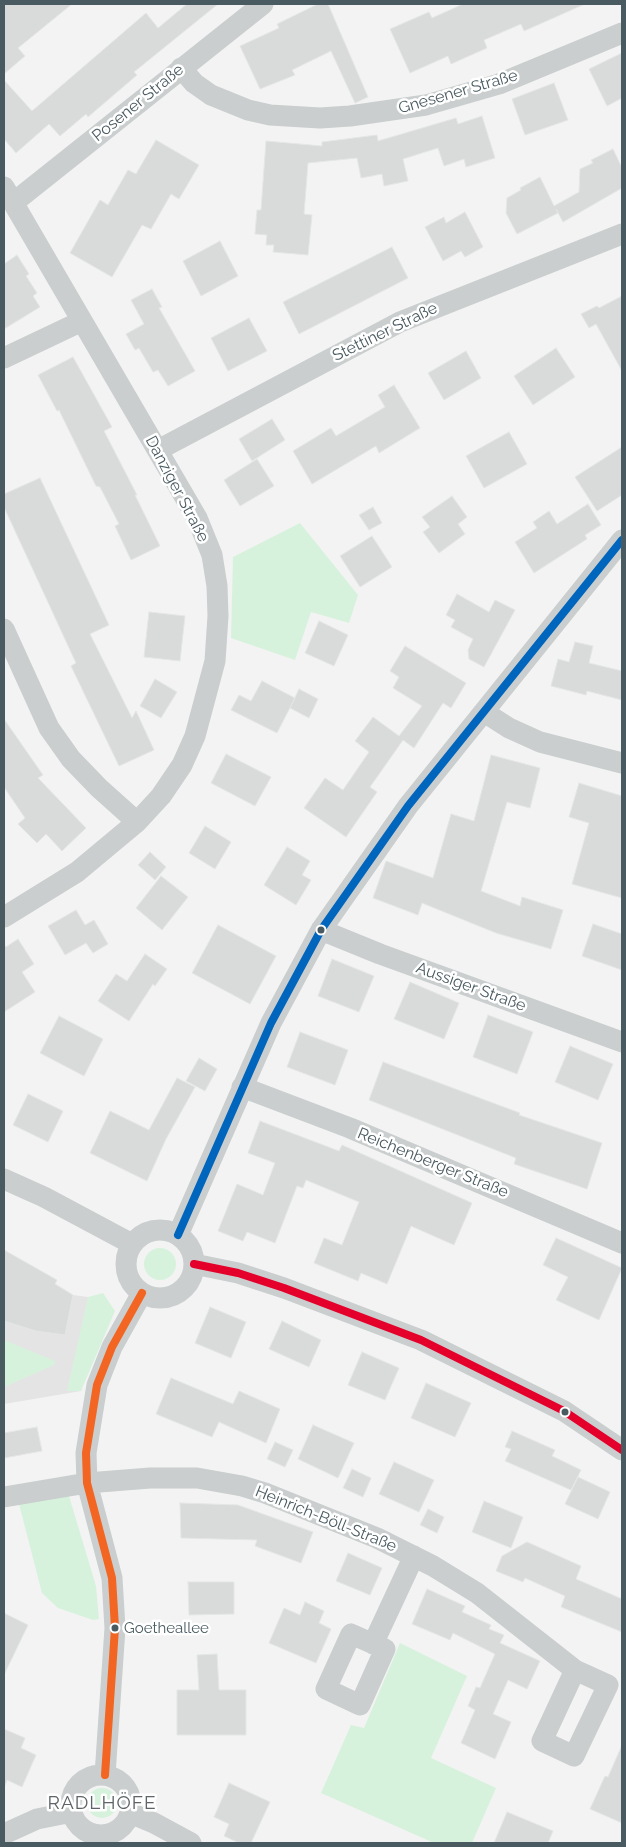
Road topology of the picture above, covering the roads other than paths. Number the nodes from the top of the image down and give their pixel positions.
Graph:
1 (263, 4) edge
2 (622, 33) edge
3 (181, 68) junction
4 (9, 195) edge
5 (622, 234) edge
6 (82, 321) junction
7 (4, 358) edge
8 (158, 450) junction
9 (621, 544) edge
10 (4, 629) edge
11 (484, 712) junction
12 (622, 763) edge
13 (137, 822) junction
14 (4, 917) edge
15 (321, 930) junction
16 (622, 1042) edge
17 (242, 1087) junction
18 (4, 1179) edge
19 (178, 1235) junction
20 (622, 1243) edge
21 (132, 1244) junction
22 (194, 1264) junction
23 (142, 1292) junction
24 (622, 1450) edge
25 (87, 1483) junction
26 (4, 1497) edge
27 (414, 1556) junction
28 (373, 1644) dead end
29 (575, 1670) dead end
30 (105, 1775) junction
31 (72, 1812) junction
32 (130, 1813) junction
33 (4, 1834) edge
34 (98, 1839) edge
35 (191, 1843) edge

1 - 3 street, Posener Straße
2 - 3 street, Gnesener Straße
3 - 4 street, Posener Straße
4 - 6 street, Danziger Straße
5 - 8 street, Stettiner Straße
6 - 7 street
6 - 8 street, Danziger Straße
8 - 13 street, Danziger Straße
9 - 11 street
10 - 13 street
11 - 12 street
11 - 15 street
13 - 14 street, Danziger Straße
15 - 16 street, Aussiger Straße
15 - 17 street
17 - 19 street
17 - 20 street, Reichenberger Straße
18 - 21 street
19 - 21 street
19 - 22 street
21 - 23 street
22 - 23 street
22 - 24 street
23 - 25 street
25 - 26 street, Heinrich-Böll-Straße
25 - 27 street, Heinrich-Böll-Straße
25 - 30 street
27 - 28 street, Heinrich-Böll-Straße
27 - 29 street, Heinrich-Böll-Straße
30 - 31 street
30 - 32 street
31 - 33 street
31 - 34 street
32 - 34 street
32 - 35 street

